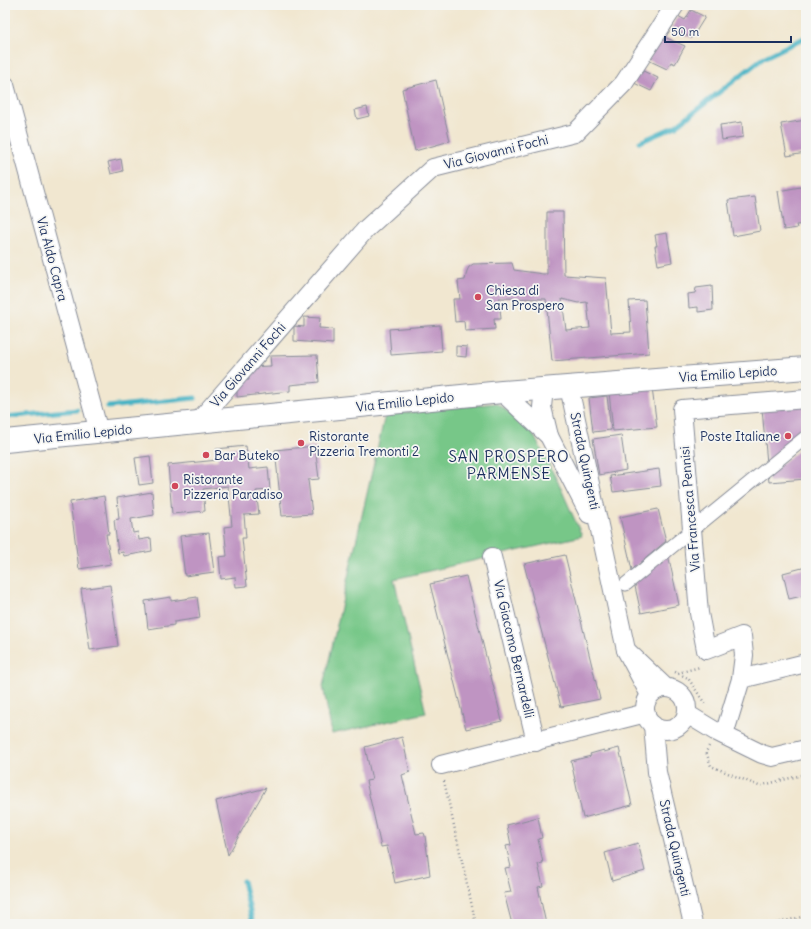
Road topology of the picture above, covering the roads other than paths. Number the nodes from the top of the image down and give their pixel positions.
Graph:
1 (675, 5) edge
2 (5, 85) edge
3 (806, 368) edge
4 (569, 387) junction
5 (544, 389) junction
6 (502, 392) junction
7 (806, 399) edge
8 (198, 422) junction
9 (99, 432) junction
10 (549, 436) junction
11 (806, 437) edge
12 (5, 441) edge
13 (692, 530) junction
14 (601, 536) junction
15 (492, 557) dead end
16 (626, 584) dead end
17 (806, 663) edge
18 (740, 679) junction
19 (658, 691) junction
20 (687, 714) junction
21 (650, 719) junction
22 (675, 728) junction
23 (719, 733) junction
24 (536, 742) junction
25 (806, 749) edge
26 (441, 765) road end
27 (657, 772) junction
28 (693, 924) edge

1 - 8 street, Via Giovanni Fochi
2 - 9 street, Via Aldo Capra
3 - 4 main road, Via Emilio Lepido
4 - 5 main road, Via Emilio Lepido
4 - 14 street, Strada Quingenti
5 - 6 main road, Via Emilio Lepido
5 - 10 street, Strada Quingenti
6 - 8 main road, Via Emilio Lepido
6 - 10 street, Strada Quingenti
7 - 13 street, Via Francesca Pennisi
8 - 9 main road, Via Emilio Lepido
9 - 12 main road, Via Emilio Lepido
10 - 14 street, Strada Quingenti
11 - 13 street
13 - 16 street
13 - 18 street, Via Francesca Pennisi
14 - 19 street, Strada Quingenti
15 - 24 street, Via Giacomo Bernardelli
17 - 18 street
18 - 23 street
19 - 20 street
19 - 21 street
20 - 22 street
20 - 23 street
21 - 22 street
21 - 24 street
21 - 27 street, Strada Quingenti
22 - 27 street
23 - 25 street
24 - 26 street
27 - 28 street, Strada Quingenti

